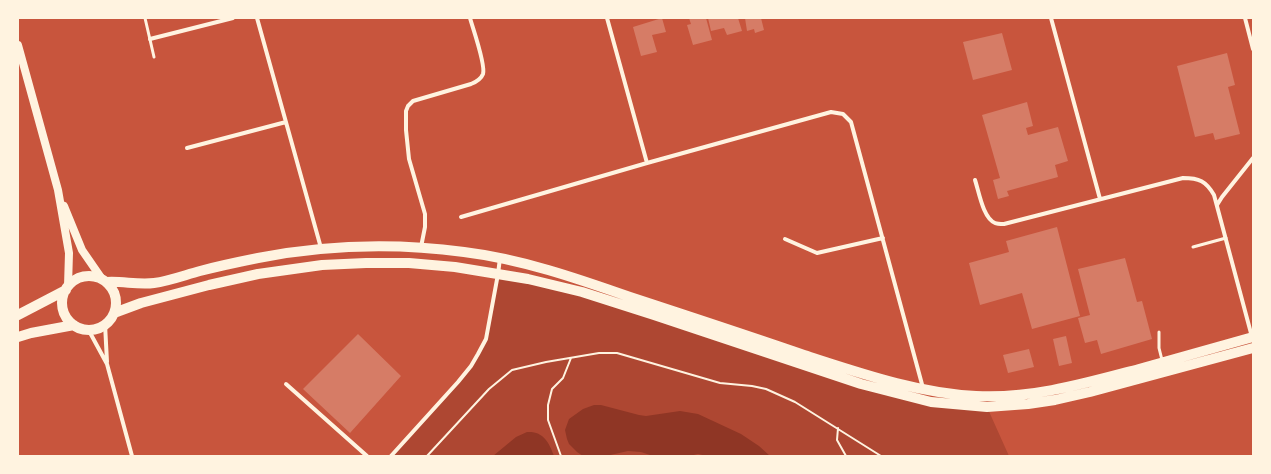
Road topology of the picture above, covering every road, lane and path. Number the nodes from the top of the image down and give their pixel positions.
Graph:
1 (144, 18) edge
2 (233, 18) edge
3 (258, 18) edge
4 (470, 18) edge
5 (607, 18) edge
6 (1051, 18) edge
7 (1245, 18) edge
8 (150, 38) junction
9 (18, 45) edge
10 (1253, 49) edge
11 (154, 57) dead end
12 (286, 122) junction
13 (187, 148) dead end
14 (1253, 158) edge
15 (646, 163) junction
16 (975, 180) dead end
17 (58, 190) junction
18 (1100, 199) junction
19 (1217, 205) junction
20 (461, 217) dead end
21 (883, 238) junction
22 (1226, 238) junction
23 (785, 239) dead end
24 (421, 247) junction
25 (1194, 247) dead end
26 (321, 248) junction
27 (500, 258) junction
28 (498, 274) junction
29 (105, 281) junction
30 (67, 288) junction
31 (114, 313) junction
32 (18, 315) edge
33 (105, 324) junction
34 (74, 325) junction
35 (88, 329) junction
36 (1159, 332) dead end
37 (18, 337) edge
38 (1253, 339) edge
39 (1253, 348) edge
40 (571, 358) junction
41 (1163, 362) junction
42 (107, 364) junction
43 (286, 384) dead end
44 (923, 389) junction
45 (838, 428) junction
46 (132, 456) edge
47 (366, 456) edge
48 (391, 456) edge
49 (427, 456) edge
50 (561, 456) edge
51 (846, 456) edge
52 (881, 456) edge

1 - 8 lane
2 - 8 street
3 - 12 street
4 - 24 street
5 - 15 street
6 - 18 street
7 - 10 street
8 - 11 lane
9 - 17 main road
12 - 13 street
12 - 26 street
14 - 19 street
15 - 20 street
15 - 21 street
16 - 18 street
17 - 29 main road
17 - 30 main road
18 - 19 street
19 - 22 street
21 - 23 street
21 - 44 street
22 - 25 lane
22 - 38 street
24 - 26 main road
24 - 27 main road
26 - 29 main road
27 - 28 street
27 - 44 main road
28 - 31 main road
28 - 39 main road
28 - 48 street
29 - 30 main road
29 - 31 main road
30 - 32 main road
30 - 34 main road
31 - 33 main road
33 - 35 main road
33 - 42 street
34 - 35 main road
34 - 37 main road
35 - 42 street
36 - 41 lane
38 - 41 main road
40 - 45 path
40 - 49 path
40 - 50 path
41 - 44 main road
42 - 46 street
43 - 47 street
45 - 51 path
45 - 52 path

